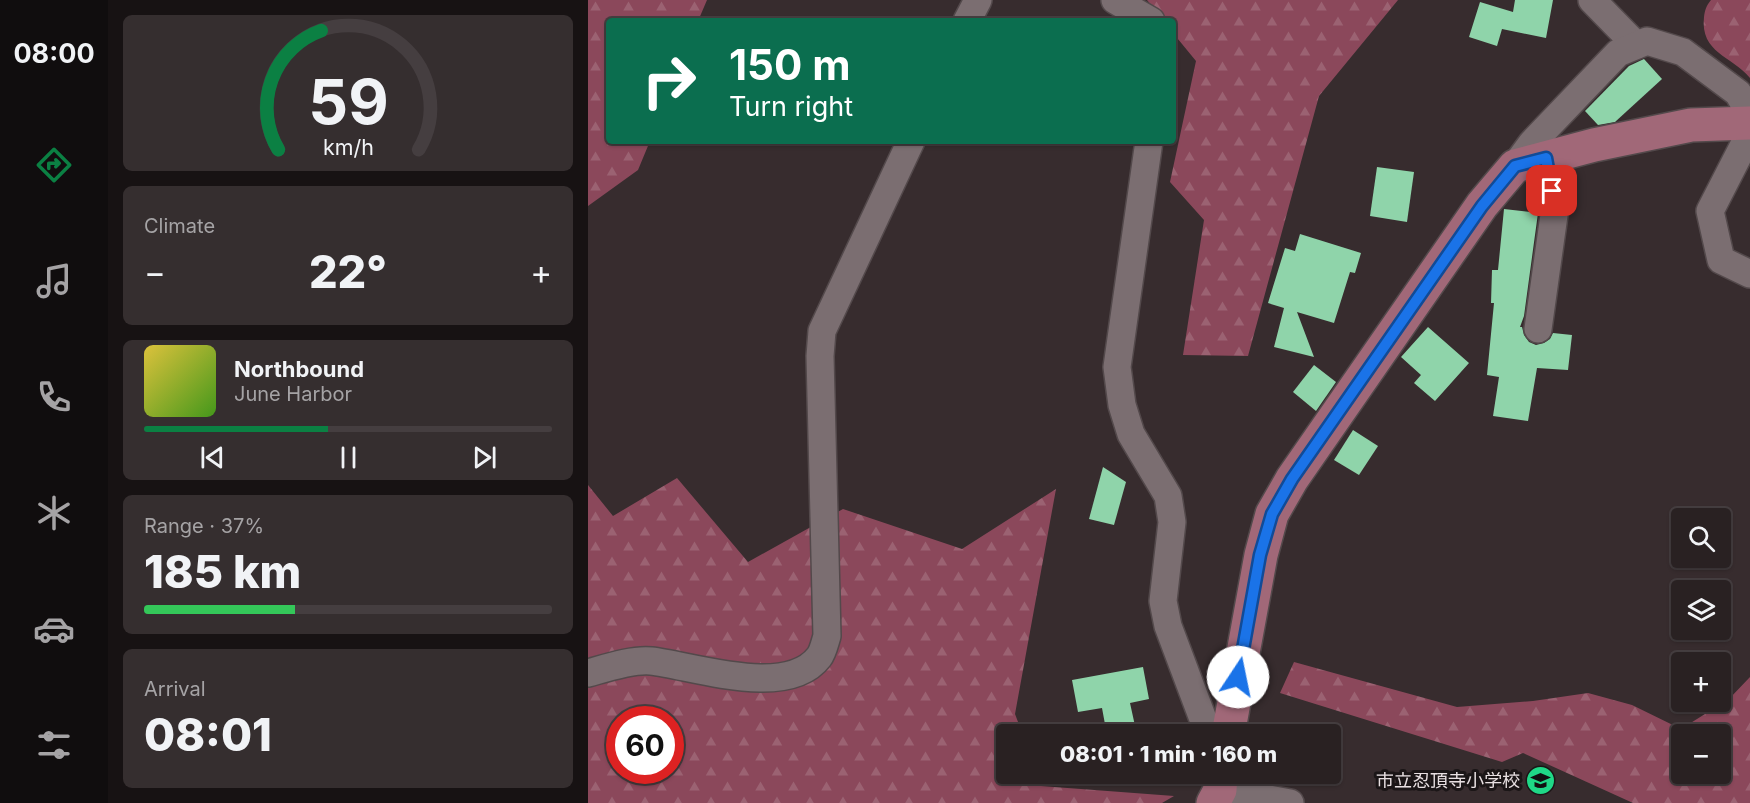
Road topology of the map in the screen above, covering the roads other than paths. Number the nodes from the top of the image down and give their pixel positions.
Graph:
1 (978, 0) edge
2 (1115, 0) edge
3 (1593, 0) edge
4 (969, 18) edge
5 (1146, 18) edge
6 (1636, 45) junction
7 (1750, 114) edge
8 (1750, 123) edge
9 (1750, 133) edge
10 (909, 144) edge
11 (1149, 144) edge
12 (1546, 158) junction
13 (1515, 166) junction
14 (1750, 274) edge
15 (1538, 328) dead end
16 (588, 673) edge
17 (1205, 724) edge
18 (1230, 724) edge
19 (1218, 789) edge
20 (1290, 803) edge

1 - 4 street
2 - 5 street
3 - 6 street
6 - 7 street
6 - 13 street
8 - 12 main road
9 - 14 street
10 - 16 street
11 - 17 street
12 - 13 main road
12 - 15 street
13 - 18 main road
19 - 20 street

